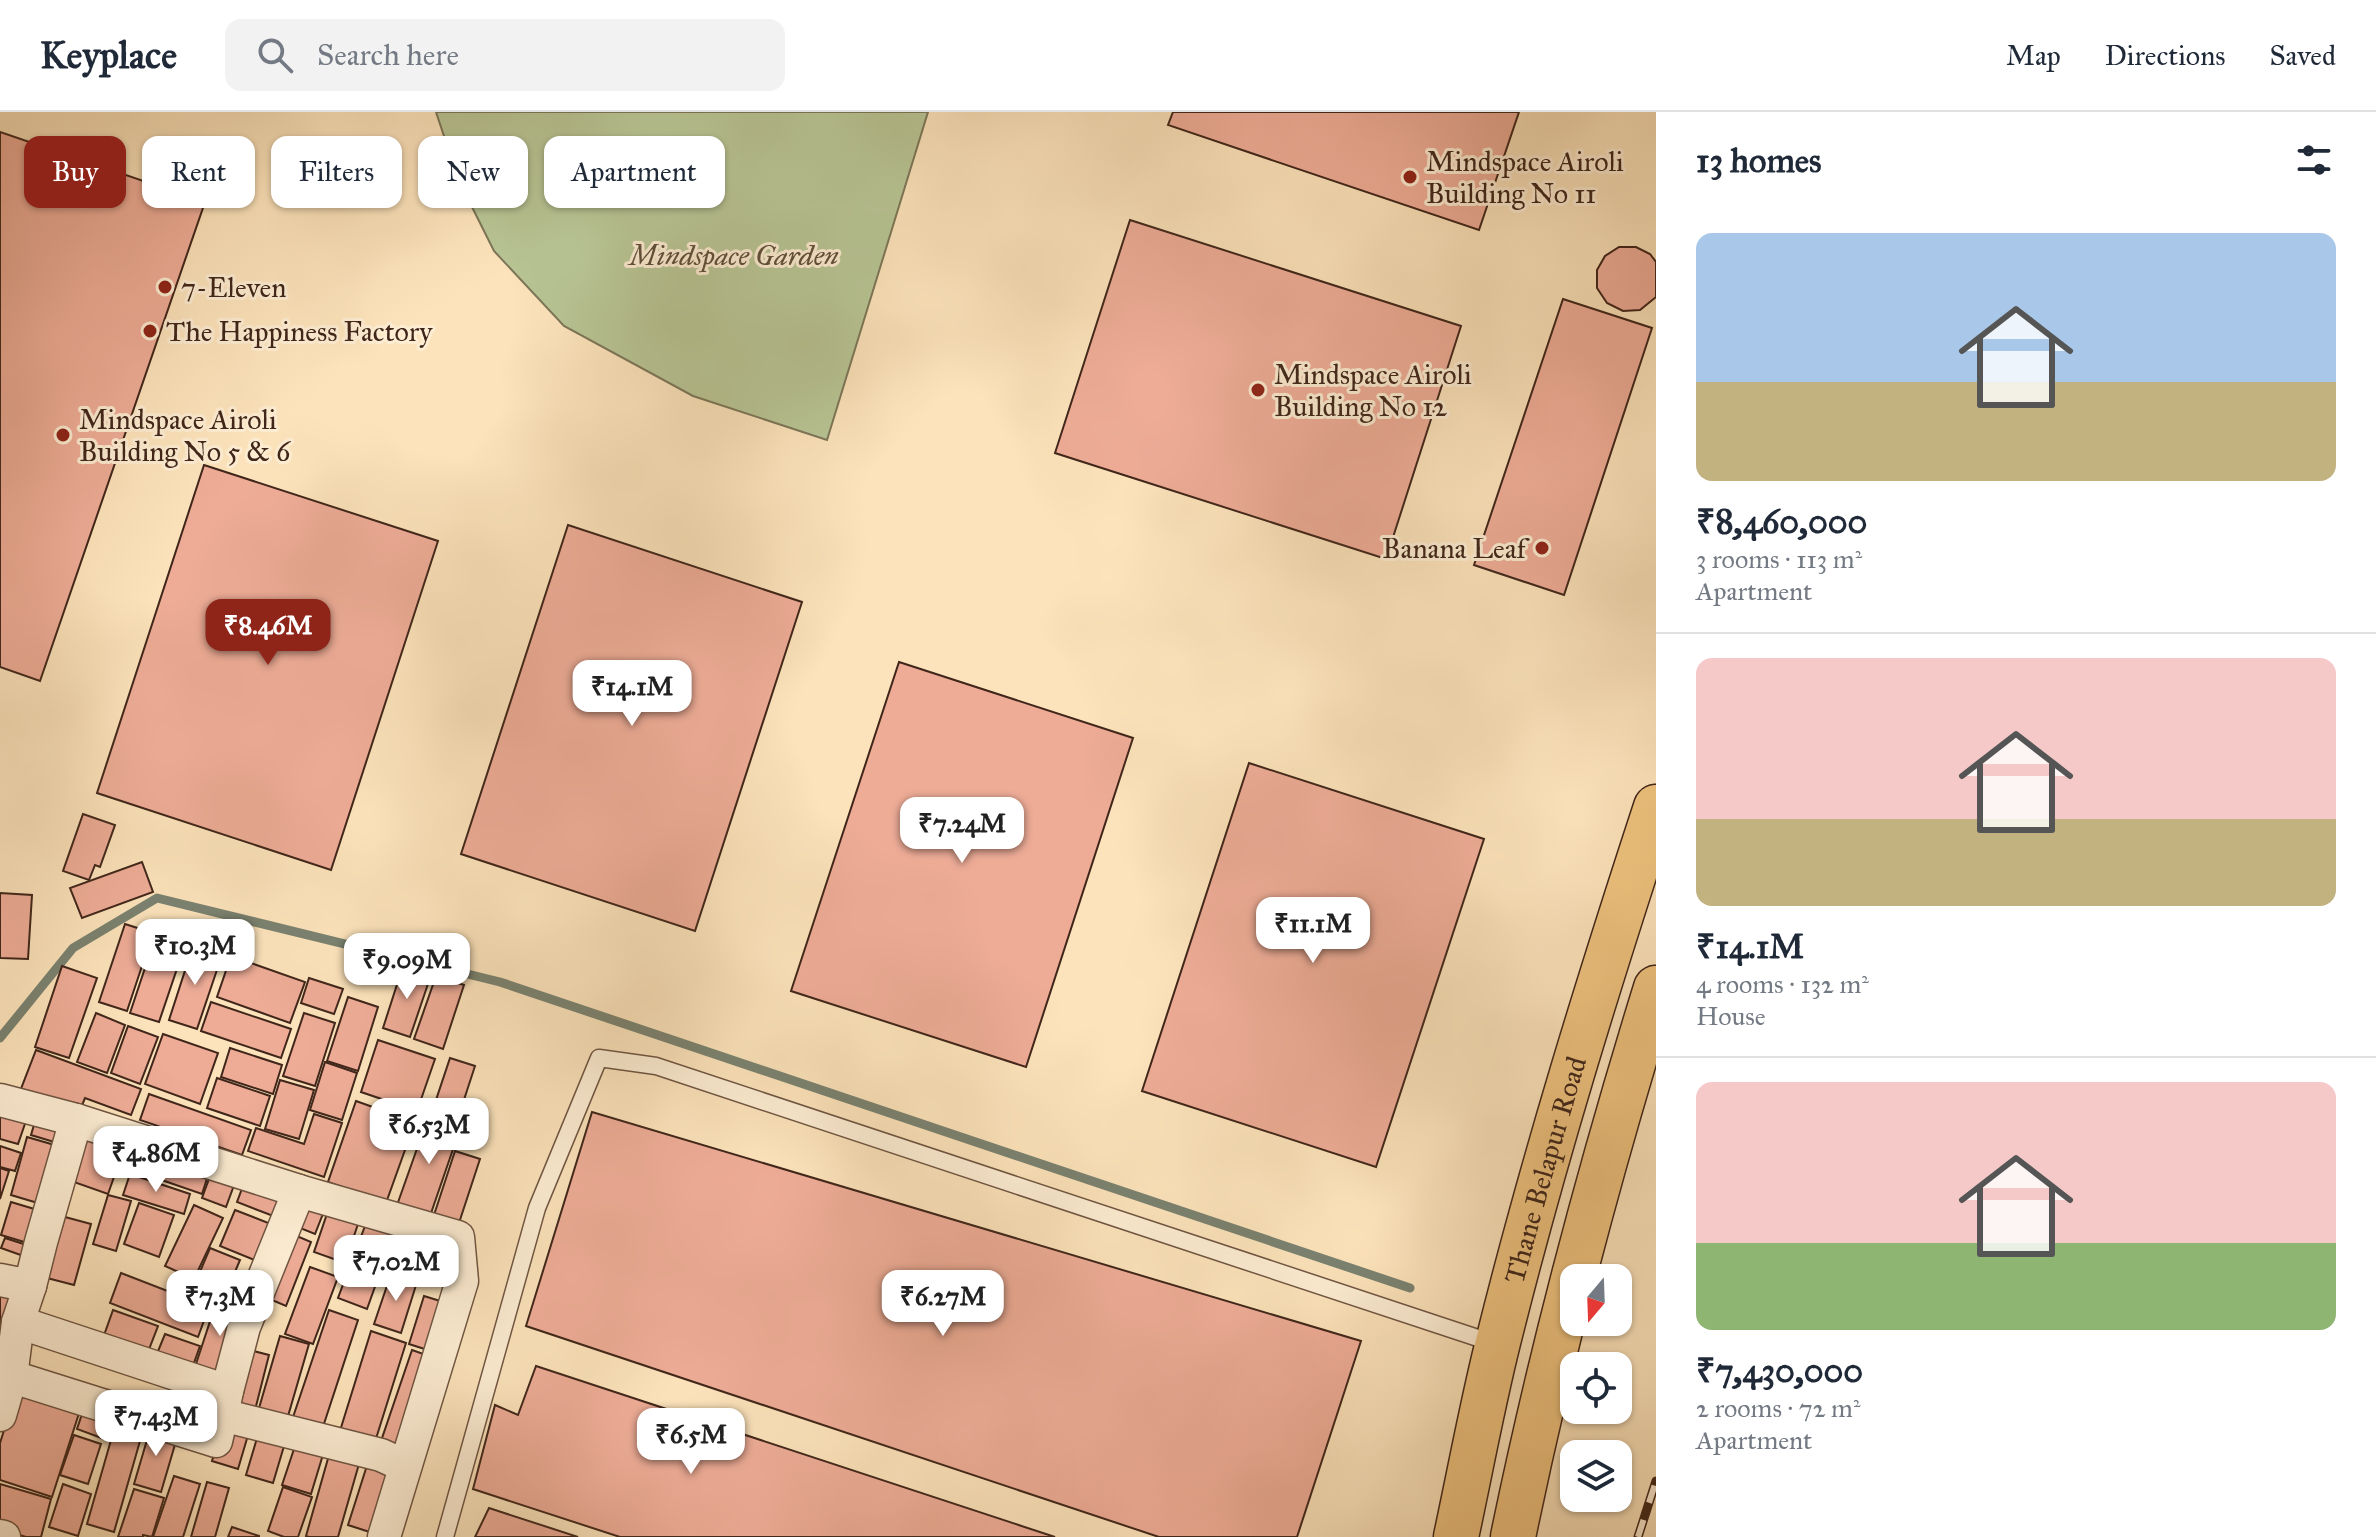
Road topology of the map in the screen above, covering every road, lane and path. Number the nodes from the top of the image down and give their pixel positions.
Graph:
1 (1656, 807) edge
2 (1656, 988) edge
3 (0, 1100) edge
4 (76, 1120) junction
5 (299, 1191) junction
6 (15, 1283) edge
7 (18, 1322) junction
8 (1497, 1344) junction
9 (6, 1375) edge
10 (224, 1403) junction
11 (0, 1415) edge
12 (405, 1466) junction
13 (384, 1537) edge
14 (445, 1537) edge
15 (1456, 1537) edge
16 (1513, 1537) edge

1 - 8 main road, Thane Belapur Road
2 - 16 main road, Thane Belapur Road
3 - 4 street
4 - 5 street
4 - 6 street
5 - 10 street
5 - 12 street
6 - 7 street
7 - 9 street
7 - 10 street
8 - 14 lane
8 - 15 main road, Thane Belapur Road
9 - 10 street
9 - 11 street
10 - 12 street
12 - 13 street

